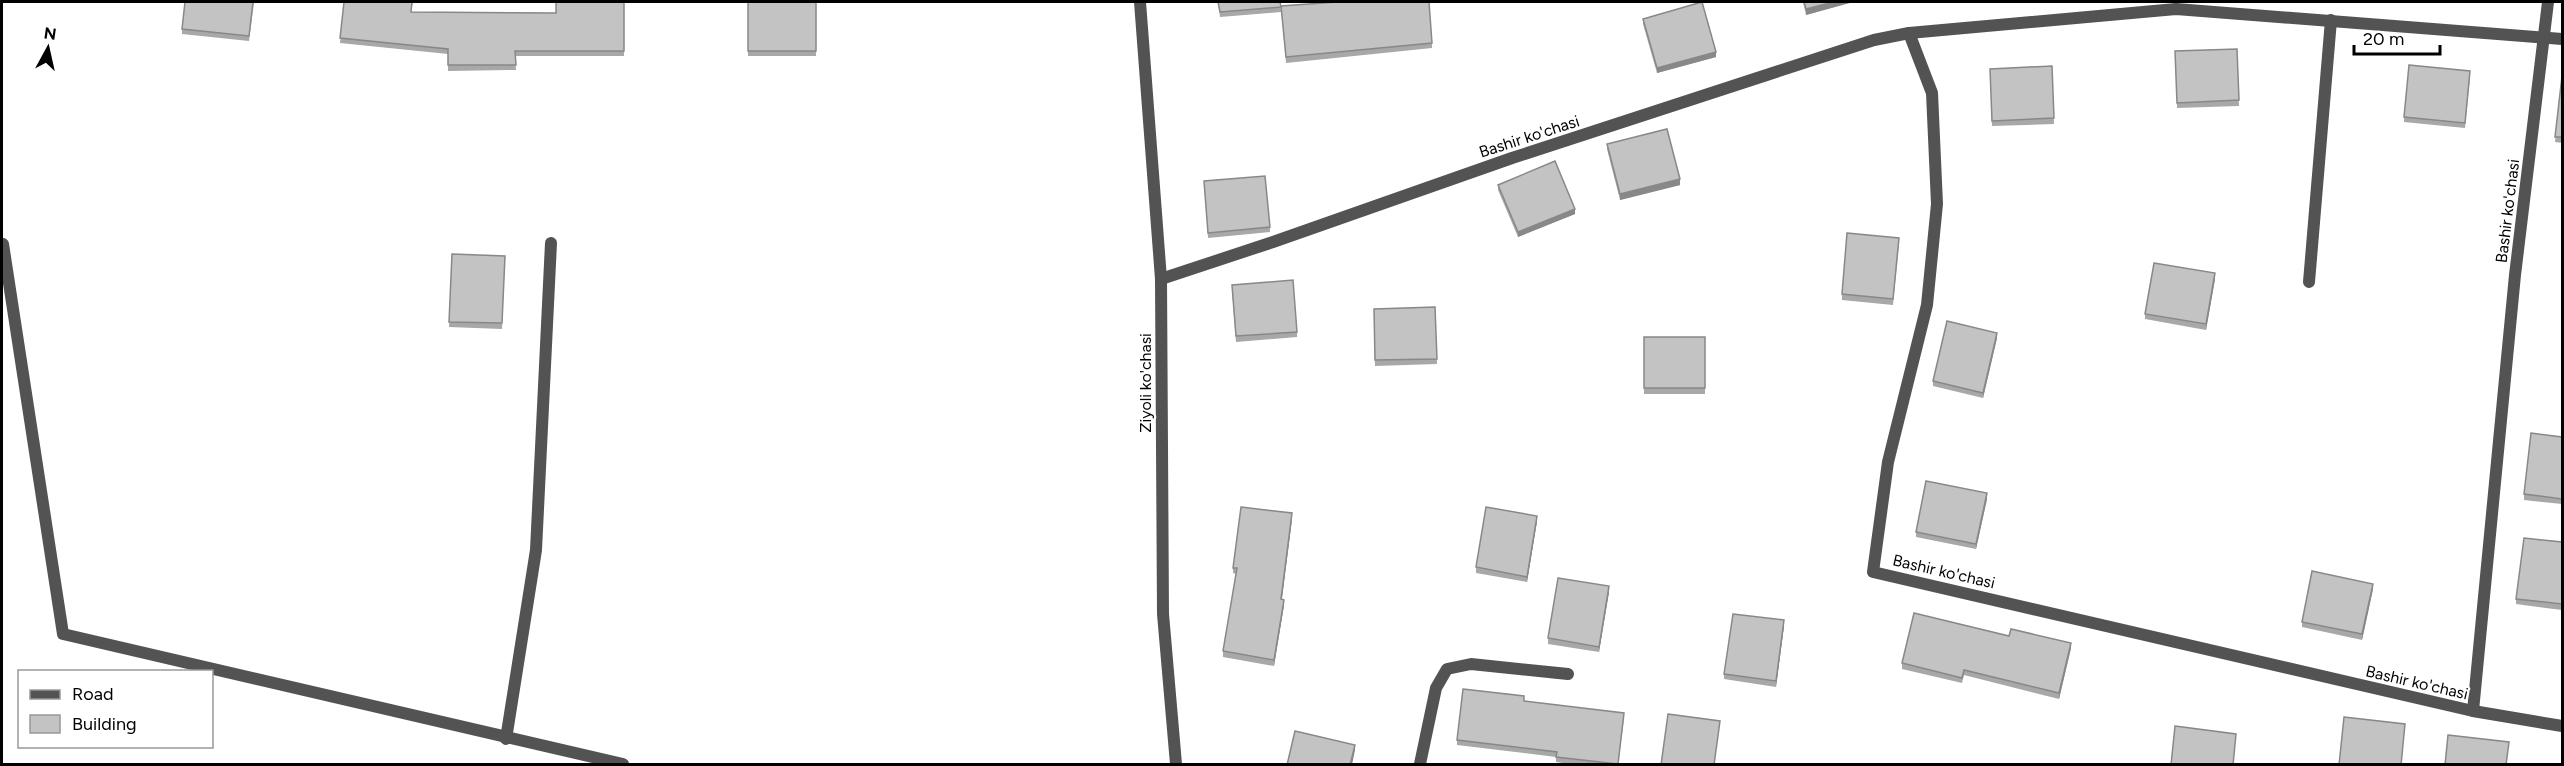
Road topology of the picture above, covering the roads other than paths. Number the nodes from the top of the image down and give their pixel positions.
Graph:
1 (1140, 2) edge
2 (2548, 2) edge
3 (2331, 20) junction
4 (1910, 33) junction
5 (2545, 37) junction
6 (2562, 39) edge
7 (551, 243) dead end
8 (3, 244) edge
9 (1161, 279) junction
10 (2309, 282) dead end
11 (1568, 674) dead end
12 (2473, 711) junction
13 (2562, 726) edge
14 (506, 739) junction
15 (623, 765) edge
16 (1176, 765) edge
17 (1420, 765) edge

1 - 9 street, Ziyoli ko'chasi
2 - 5 street, Bashir ko'chasi
3 - 4 street, Bashir ko'chasi
3 - 5 street, Bashir ko'chasi
3 - 10 street
4 - 9 street, Bashir ko'chasi
4 - 12 street, Bashir ko'chasi
5 - 6 street, Bashir ko'chasi
5 - 12 street, Bashir ko'chasi
7 - 14 street
8 - 14 street
9 - 16 street, Ziyoli ko'chasi
11 - 17 street
12 - 13 street, Bashir ko'chasi
14 - 15 street

